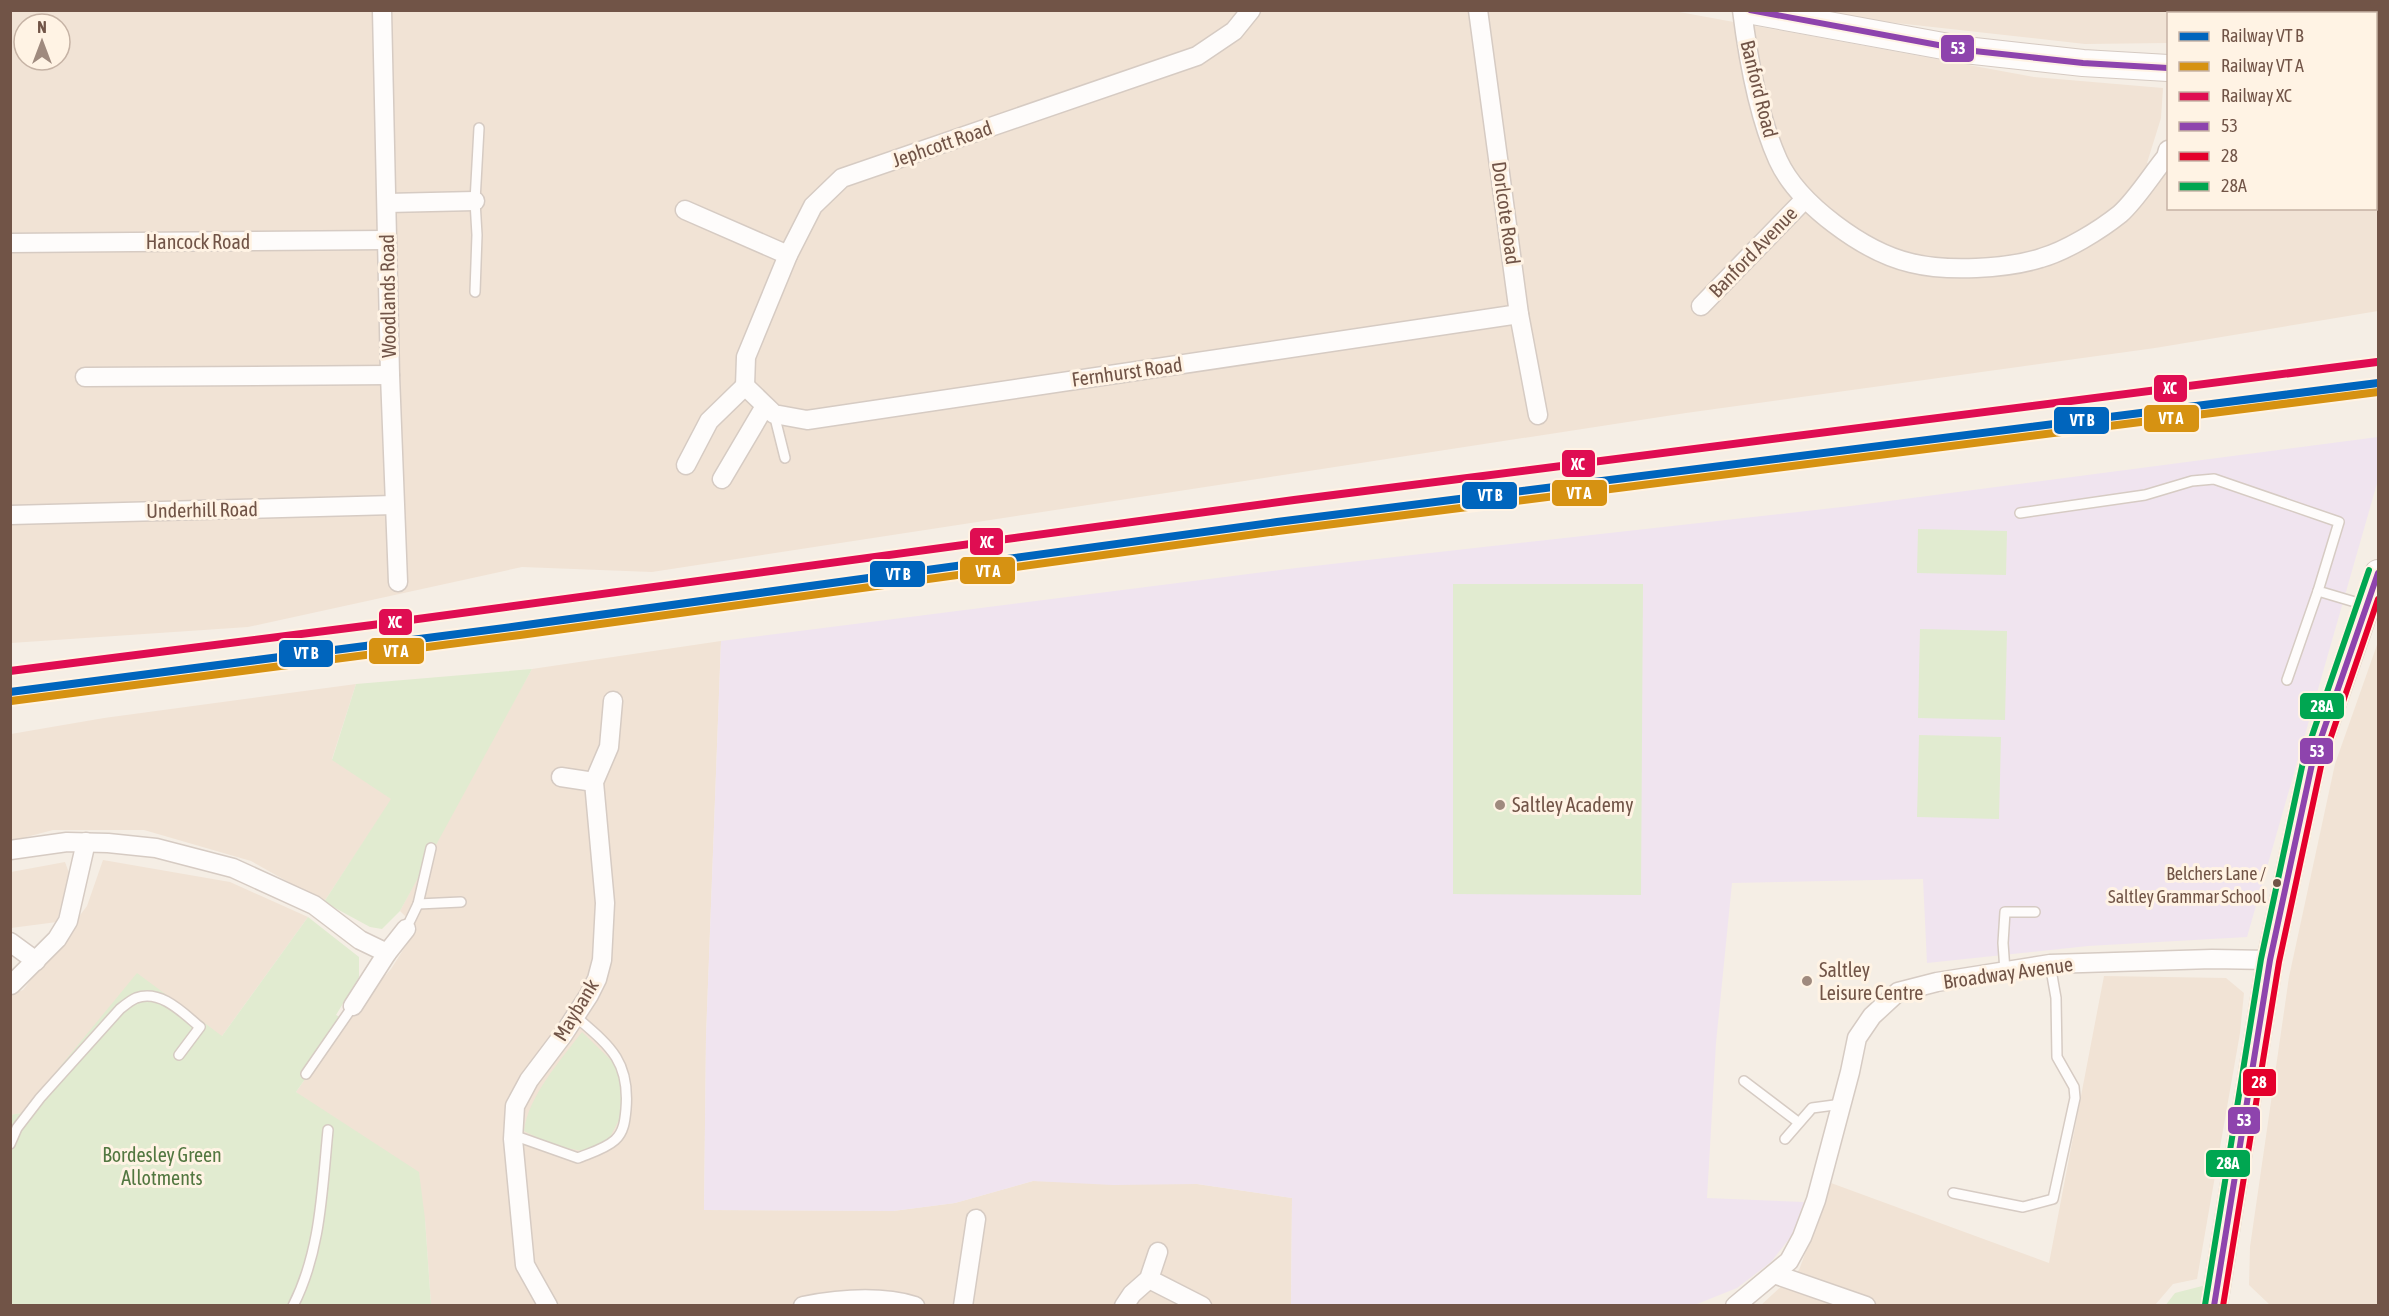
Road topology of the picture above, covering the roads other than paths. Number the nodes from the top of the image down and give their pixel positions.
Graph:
1 (382, 10) edge
2 (1251, 10) edge
3 (1478, 10) edge
4 (1742, 10) edge
5 (1747, 10) edge
6 (2167, 68) edge
7 (479, 128) dead end
8 (2167, 155) edge
9 (1804, 199) junction
10 (475, 201) junction
11 (387, 203) junction
12 (685, 210) dead end
13 (386, 240) junction
14 (10, 243) edge
15 (788, 255) junction
16 (475, 292) dead end
17 (1701, 306) dead end
18 (1519, 314) junction
19 (390, 375) junction
20 (85, 378) dead end
21 (745, 386) junction
22 (769, 410) junction
23 (1538, 415) dead end
24 (786, 458) dead end
25 (686, 465) dead end
26 (722, 479) dead end
27 (394, 505) junction
28 (2020, 513) dead end
29 (10, 515) edge
30 (2378, 576) edge
31 (398, 582) dead end
32 (2318, 591) junction
33 (2367, 606) junction
34 (2287, 680) dead end
35 (613, 701) dead end
36 (561, 777) dead end
37 (594, 782) junction
38 (86, 842) junction
39 (431, 848) dead end
40 (10, 850) edge
41 (461, 902) dead end
42 (418, 904) junction
43 (2035, 912) dead end
44 (406, 929) joint
45 (10, 942) edge
46 (387, 953) junction
47 (2270, 960) junction
48 (36, 961) junction
49 (2050, 964) junction
50 (2005, 971) junction
51 (11, 985) edge
52 (353, 1006) joint
53 (575, 1016) junction
54 (179, 1055) dead end
55 (306, 1074) dead end
56 (1744, 1081) dead end
57 (1842, 1104) junction
58 (1798, 1122) junction
59 (328, 1130) dead end
60 (513, 1135) junction
61 (1785, 1138) dead end
62 (10, 1144) edge
63 (1953, 1193) dead end
64 (976, 1219) dead end
65 (1158, 1252) dead end
66 (1774, 1274) junction
67 (1149, 1279) junction
68 (904, 1304) edge
69 (293, 1305) edge
70 (548, 1305) edge
71 (803, 1305) edge
72 (963, 1305) edge
73 (1124, 1305) edge
74 (1202, 1305) edge
75 (1735, 1305) edge
76 (1866, 1305) edge
77 (2214, 1305) edge

1 - 11 street, Woodlands Road
2 - 15 street, Jephcott Road
3 - 18 street, Dorlcote Road
4 - 9 street, Banford Road
5 - 6 street
7 - 10 lane
8 - 9 street, Banford Road
9 - 17 street, Banford Avenue
10 - 11 street
10 - 16 lane
11 - 13 street, Woodlands Road
12 - 15 street
13 - 14 street, Hancock Road
13 - 19 street, Woodlands Road
15 - 21 street, Jephcott Road
18 - 22 street, Fernhurst Road
18 - 23 street, Dorlcote Road
19 - 20 street
19 - 27 street, Woodlands Road
21 - 22 street
21 - 25 street
22 - 24 lane
22 - 26 street
27 - 29 street, Underhill Road
27 - 31 street, Woodlands Road
28 - 32 lane
30 - 33 street
32 - 33 lane
32 - 34 lane
33 - 47 street
35 - 37 street, Maybank
36 - 37 street
37 - 53 street, Maybank
38 - 40 street
38 - 46 street
38 - 48 street
39 - 42 lane
41 - 42 lane
42 - 44 lane
43 - 50 lane
44 - 46 street
45 - 48 street
46 - 52 street
47 - 49 street, Broadway Avenue
47 - 77 street
48 - 51 street
49 - 50 street, Broadway Avenue
49 - 63 lane
50 - 57 street, Broadway Avenue
52 - 55 lane
53 - 60 street, Maybank
53 - 60 lane
54 - 62 lane
56 - 58 lane
57 - 58 lane
57 - 66 street, Broadway Avenue
58 - 61 lane
59 - 69 lane
60 - 70 street, Maybank
64 - 72 street
65 - 67 street
66 - 75 street, Broadway Avenue
66 - 76 street
67 - 73 street
67 - 74 street
68 - 71 street

